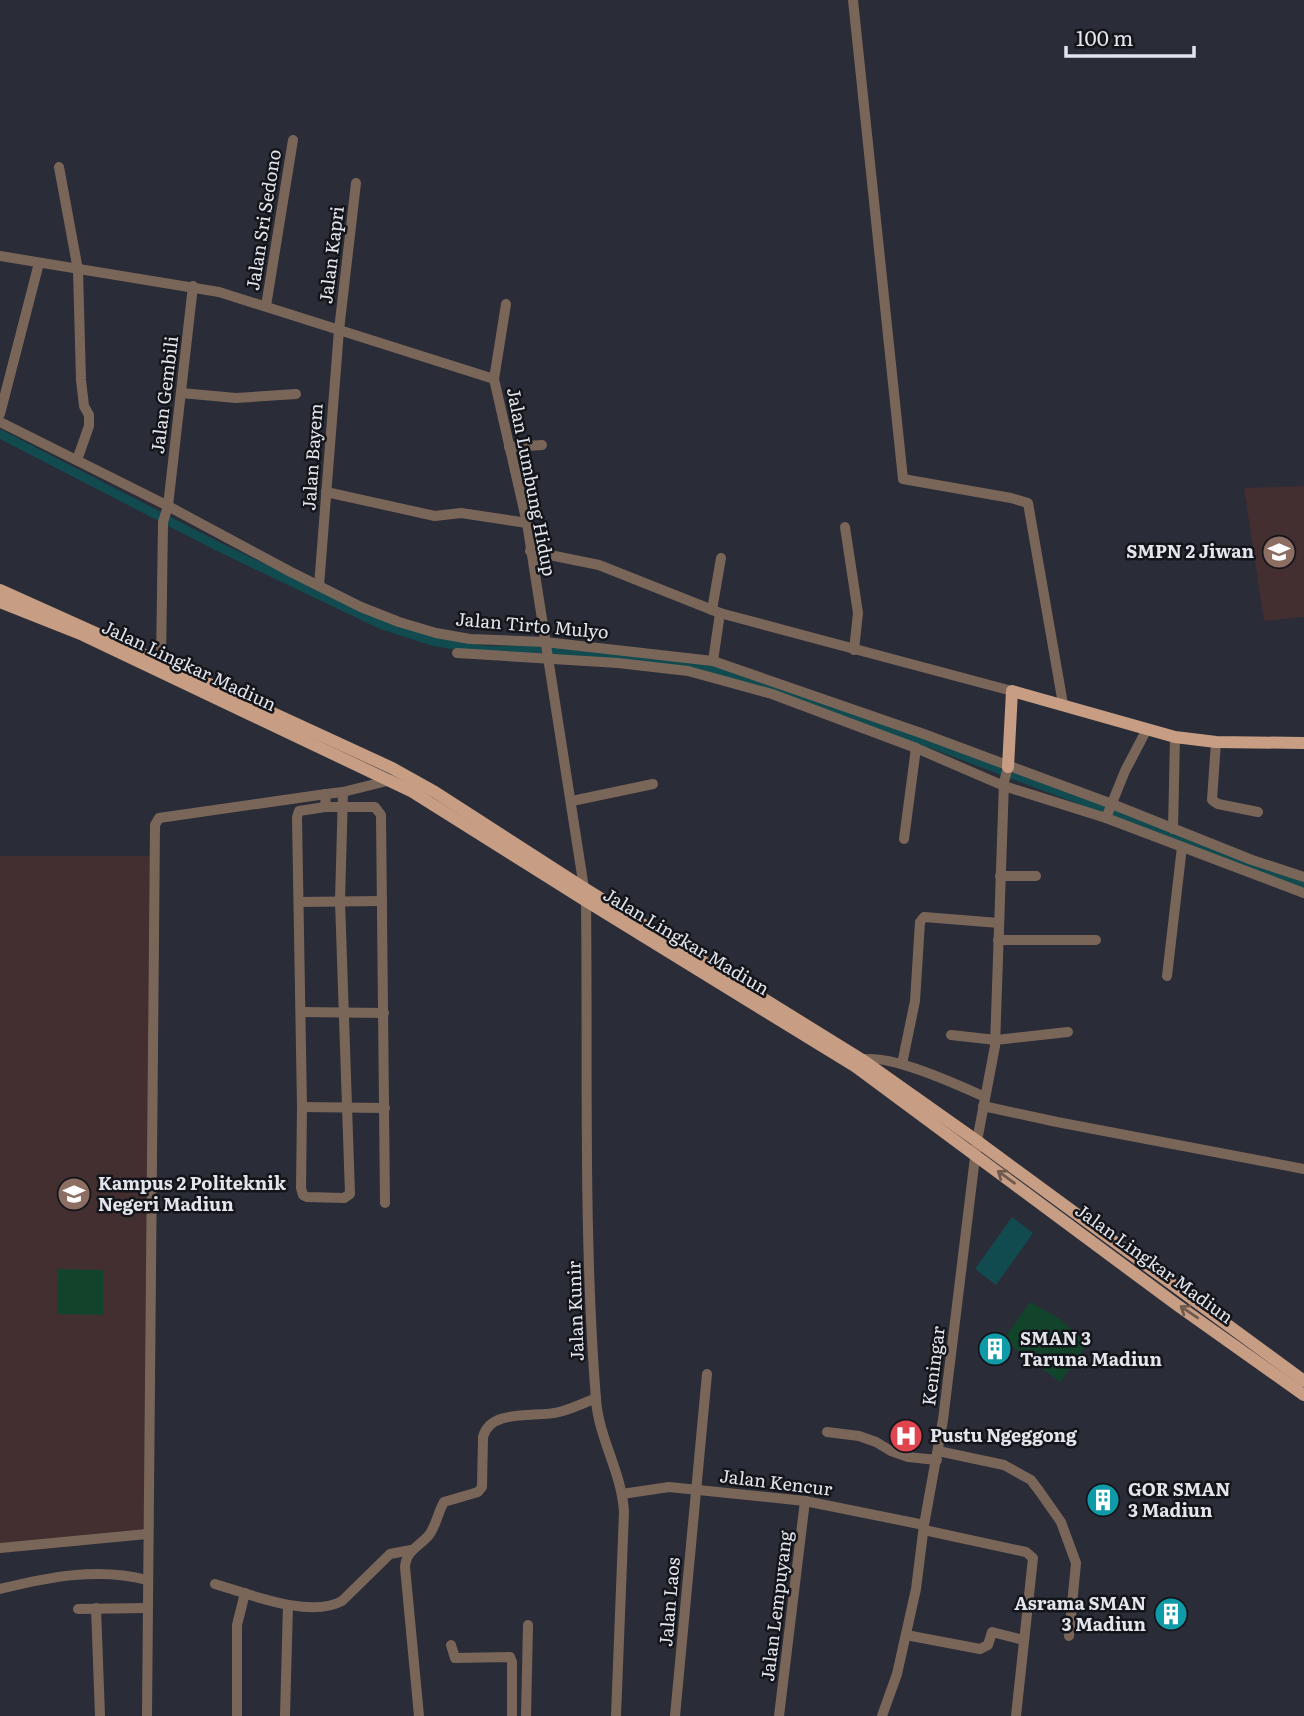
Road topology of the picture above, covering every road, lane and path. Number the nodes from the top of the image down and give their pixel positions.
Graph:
1 (853, 0) edge
2 (293, 140) dead end
3 (59, 167) dead end
4 (356, 183) dead end
5 (0, 256) edge
6 (39, 263) junction
7 (78, 270) junction
8 (193, 286) junction
9 (506, 304) dead end
10 (266, 306) junction
11 (339, 330) junction
12 (494, 379) junction
13 (181, 393) junction
14 (296, 394) dead end
15 (0, 414) edge
16 (0, 422) edge
17 (542, 445) dead end
18 (509, 447) junction
19 (77, 460) junction
20 (326, 492) junction
21 (167, 508) junction
22 (527, 523) junction
23 (845, 527) dead end
24 (530, 551) junction
25 (721, 558) dead end
26 (319, 586) junction
27 (0, 590) edge
28 (0, 602) edge
29 (716, 611) junction
30 (545, 644) junction
31 (854, 650) junction
32 (457, 653) dead end
33 (547, 659) junction
34 (713, 661) junction
35 (161, 662) junction
36 (1012, 691) junction
37 (1063, 704) junction
38 (1147, 729) junction
39 (1175, 737) junction
40 (1216, 742) junction
41 (1304, 743) edge
42 (916, 748) junction
43 (1008, 766) junction
44 (391, 780) junction
45 (653, 784) dead end
46 (1004, 784) junction
47 (342, 792) junction
48 (326, 794) junction
49 (572, 801) junction
50 (325, 807) junction
51 (342, 807) junction
52 (1109, 810) junction
53 (1258, 812) dead end
54 (1173, 829) junction
55 (904, 839) dead end
56 (1182, 846) junction
57 (1000, 876) junction
58 (1037, 876) dead end
59 (1304, 877) edge
60 (1304, 892) edge
61 (585, 895) junction
62 (340, 901) junction
63 (382, 901) junction
64 (300, 902) junction
65 (999, 923) junction
66 (998, 940) junction
67 (1096, 940) dead end
68 (1167, 976) dead end
69 (301, 1012) junction
70 (345, 1012) junction
71 (384, 1013) junction
72 (1068, 1032) dead end
73 (951, 1035) dead end
74 (996, 1040) junction
75 (858, 1063) junction
76 (902, 1064) junction
77 (984, 1102) junction
78 (302, 1107) junction
79 (348, 1107) junction
80 (385, 1108) junction
81 (977, 1140) junction
82 (976, 1154) junction
83 (1304, 1169) edge
84 (385, 1203) dead end
85 (1115, 1251) junction
86 (707, 1374) dead end
87 (1304, 1381) edge
88 (1304, 1395) edge
89 (596, 1398) junction
90 (827, 1432) dead end
91 (937, 1456) junction
92 (696, 1490) junction
93 (622, 1494) junction
94 (806, 1501) junction
95 (924, 1527) junction
96 (147, 1534) junction
97 (0, 1548) edge
98 (411, 1550) junction
99 (147, 1580) junction
100 (215, 1584) dead end
101 (0, 1589) edge
102 (245, 1593) junction
103 (288, 1605) junction
104 (96, 1608) junction
105 (147, 1608) junction
106 (78, 1609) dead end
107 (528, 1625) dead end
108 (906, 1635) junction
109 (1069, 1636) dead end
110 (1023, 1640) junction
111 (451, 1644) dead end
112 (100, 1716) edge
113 (148, 1716) edge
114 (237, 1716) edge
115 (285, 1716) edge
116 (419, 1716) edge
117 (512, 1716) edge
118 (526, 1716) edge
119 (616, 1716) edge
120 (676, 1716) edge
121 (779, 1716) edge
122 (882, 1716) edge
123 (1016, 1716) edge

1 - 37 street
2 - 10 street, Jalan Sri Sedono
3 - 7 street
4 - 11 street, Jalan Kapri
5 - 6 street, Jalan Lumbung Hidup
6 - 7 street, Jalan Lumbung Hidup
6 - 15 street
7 - 8 street, Jalan Lumbung Hidup
7 - 19 street
8 - 10 street, Jalan Lumbung Hidup
8 - 13 street, Jalan Gembili
9 - 12 street
10 - 11 street, Jalan Lumbung Hidup
11 - 12 street, Jalan Lumbung Hidup
11 - 20 street, Jalan Bayem
12 - 18 street, Jalan Lumbung Hidup
13 - 14 street
13 - 21 street, Jalan Gembili
16 - 19 street, Jalan Tirto Mulyo
17 - 18 street
18 - 22 street, Jalan Lumbung Hidup
19 - 21 street, Jalan Tirto Mulyo
20 - 22 street
20 - 26 street, Jalan Bayem
21 - 26 street, Jalan Tirto Mulyo
21 - 35 street, Jalan Gembili
22 - 24 street, Jalan Lumbung Hidup
23 - 31 street
24 - 29 street
24 - 30 street, Jalan Lumbung Hidup
25 - 29 street
26 - 30 street, Jalan Tirto Mulyo
27 - 35 main road, Jalan Lingkar Madiun
28 - 44 main road, Jalan Lingkar Madiun
29 - 31 street
29 - 34 street
30 - 33 street, Jalan Lumbung Hidup
30 - 34 street, Jalan Tirto Mulyo
31 - 36 street
32 - 33 street
33 - 42 street
33 - 49 street, Jalan Lumbung Hidup
34 - 43 street, Jalan Tirto Mulyo
35 - 61 main road, Jalan Lingkar Madiun
36 - 37 main road
36 - 43 main road
37 - 38 main road
38 - 39 main road
38 - 52 street
39 - 40 main road
39 - 54 street
40 - 41 main road
40 - 53 street
42 - 46 street
42 - 55 street
43 - 46 street, Keningar
43 - 52 street, Jalan Tirto Mulyo
44 - 47 street
44 - 61 main road, Jalan Lingkar Madiun
45 - 49 street
46 - 52 street
46 - 57 street, Keningar
47 - 48 street
47 - 51 street
48 - 50 street
48 - 96 street
49 - 61 street, Jalan Lumbung Hidup
50 - 51 street
50 - 64 street
51 - 62 street
51 - 63 street
52 - 54 street
52 - 56 street
54 - 59 street
56 - 60 street
56 - 68 street
57 - 58 street
57 - 65 street, Keningar
61 - 75 main road, Jalan Lingkar Madiun
61 - 89 street, Jalan Kunir
62 - 63 street
62 - 64 street
62 - 70 street
63 - 71 street
64 - 69 street
65 - 66 street, Keningar
65 - 76 street
66 - 67 street
66 - 74 street, Keningar
69 - 70 street
69 - 78 street
70 - 71 street
70 - 79 street
71 - 80 street
72 - 74 street
73 - 74 street
74 - 77 street, Keningar
75 - 76 street
75 - 81 main road, Jalan Lingkar Madiun
75 - 82 main road, Jalan Lingkar Madiun
76 - 77 street
77 - 81 street, Keningar
77 - 83 street
78 - 79 street
78 - 79 street
79 - 80 street
80 - 84 street
81 - 82 street, Keningar
81 - 85 main road, Jalan Lingkar Madiun
85 -> 82 main road, Jalan Lingkar Madiun
82 - 91 street, Keningar
85 - 87 main road, Jalan Lingkar Madiun
88 -> 85 main road, Jalan Lingkar Madiun
86 - 92 street, Jalan Laos
89 - 93 street, Jalan Kunir
89 - 98 street
90 - 91 street
91 - 95 street, Keningar
91 - 109 street
92 - 93 street, Jalan Kencur
92 - 94 street, Jalan Kencur
92 - 120 street, Jalan Laos
93 - 119 street, Jalan Kunir
94 - 95 street, Jalan Kencur
94 - 121 street, Jalan Lempuyang
95 - 108 street, Keningar
95 - 110 street, Jalan Kencur
96 - 97 street
96 - 99 street
98 - 103 street
98 - 116 street
99 - 101 street
99 - 105 street
100 - 102 street
102 - 103 street
102 - 114 street
103 - 115 street
104 - 105 street
104 - 106 street
104 - 112 street
105 - 113 street
107 - 118 street
108 - 110 street
108 - 122 street, Keningar
110 - 123 street
111 - 117 street

